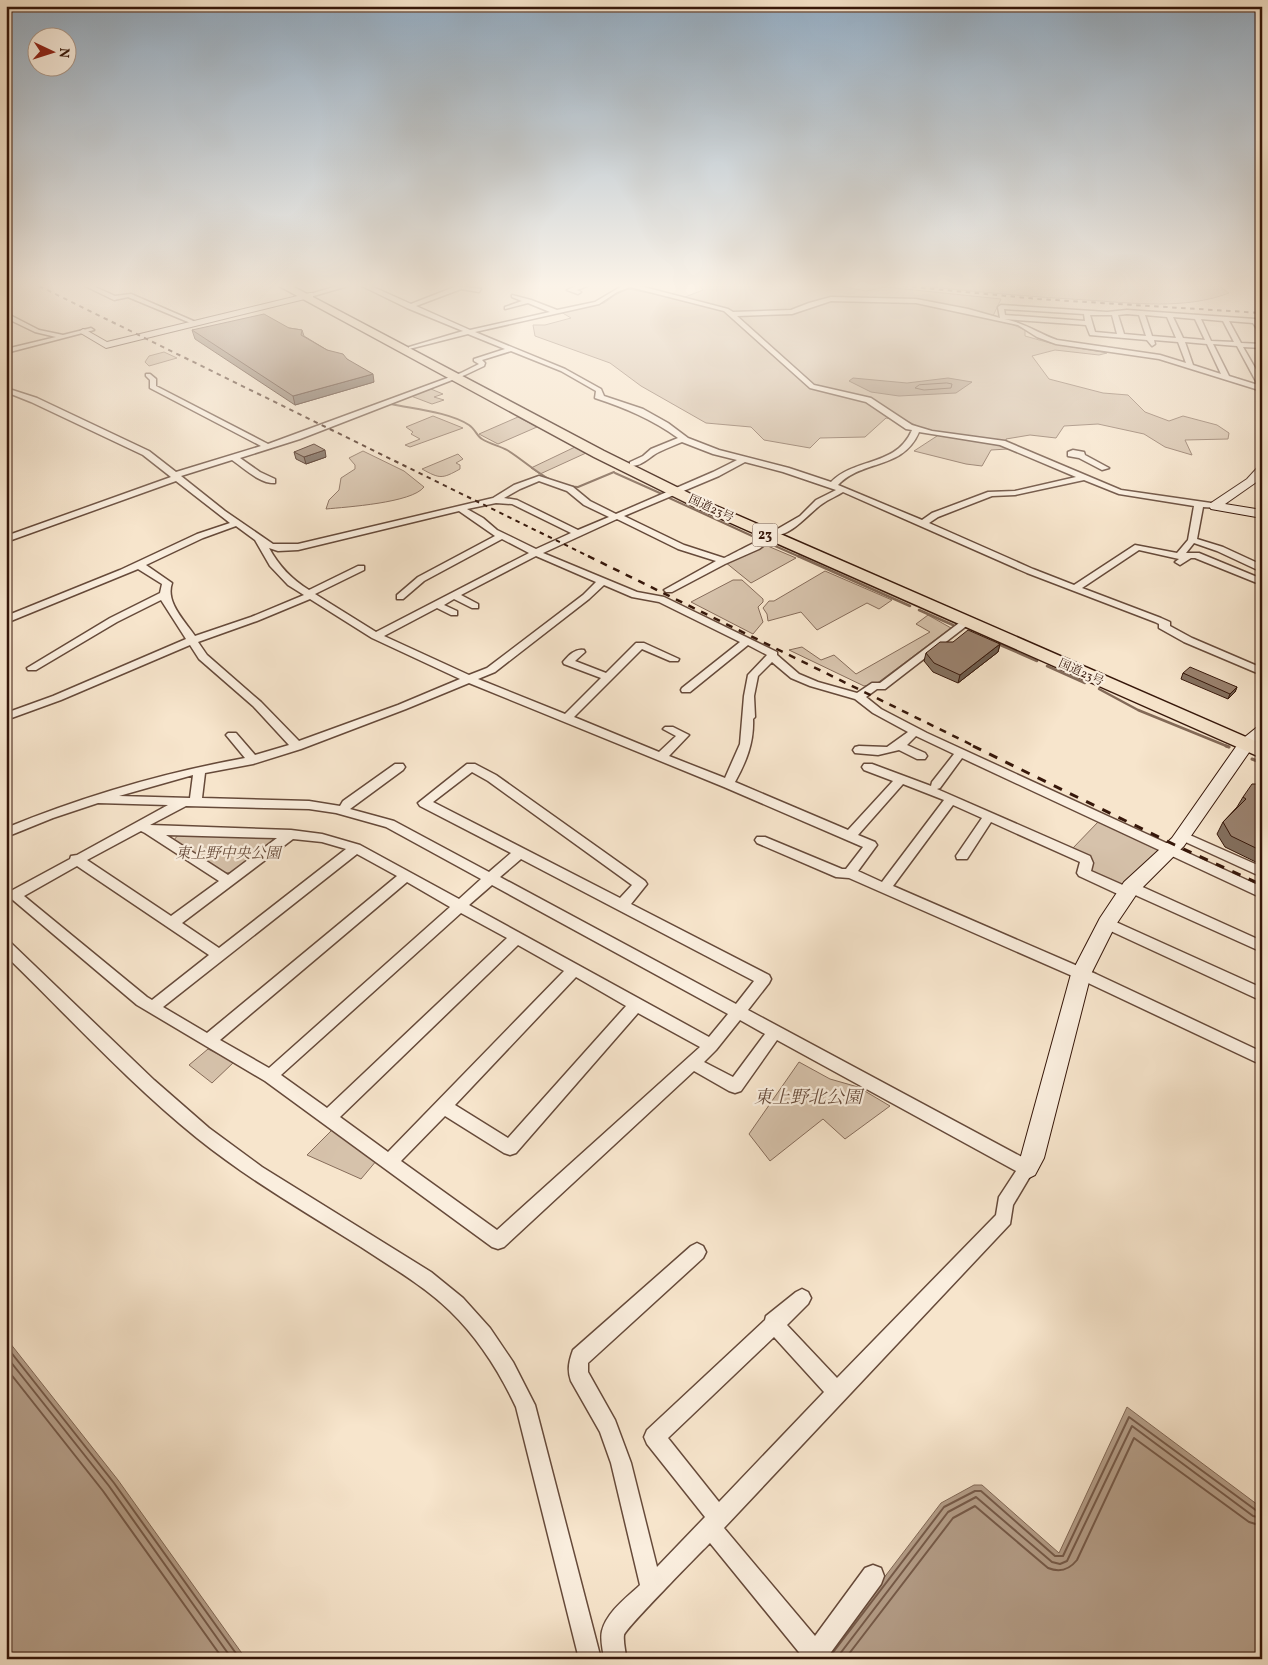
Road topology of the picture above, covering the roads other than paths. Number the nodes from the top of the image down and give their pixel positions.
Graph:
1 (436, 364) edge
2 (438, 364) edge
3 (482, 364) edge
4 (546, 364) edge
5 (786, 364) edge
6 (1182, 364) edge
7 (1219, 364) edge
8 (1249, 364) edge
9 (1190, 366) joint
10 (148, 375) dead end
11 (459, 376) junction
12 (1226, 378) junction
13 (1262, 388) edge
14 (6, 390) edge
15 (916, 429) junction
16 (684, 438) junction
17 (269, 447) junction
18 (235, 458) junction
19 (744, 459) junction
20 (633, 464) junction
21 (1054, 465) junction
22 (1105, 468) dead end
23 (1262, 469) edge
24 (177, 476) junction
25 (1083, 478) junction
26 (272, 481) dead end
27 (832, 486) junction
28 (843, 489) junction
29 (676, 490) junction
30 (496, 500) junction
31 (1199, 504) junction
32 (1215, 506) junction
33 (460, 508) junction
34 (1262, 514) edge
35 (616, 516) junction
36 (237, 523) junction
37 (922, 524) junction
38 (578, 533) junction
39 (20, 535) junction
40 (774, 535) junction
41 (502, 536) junction
42 (6, 538) edge
43 (259, 539) junction
44 (1192, 540) junction
45 (6, 548) edge
46 (536, 553) junction
47 (724, 562) junction
48 (1178, 562) dead end
49 (140, 565) junction
50 (361, 568) dead end
51 (1262, 569) edge
52 (602, 581) junction
53 (1262, 582) edge
54 (1076, 588) junction
55 (669, 590) dead end
56 (164, 595) junction
57 (309, 595) junction
58 (453, 595) junction
59 (400, 597) dead end
60 (435, 604) junction
61 (475, 606) dead end
62 (454, 613) dead end
63 (6, 620) edge
64 (966, 622) junction
65 (376, 636) junction
66 (193, 640) junction
67 (747, 641) junction
68 (580, 652) dead end
69 (772, 656) junction
70 (674, 659) dead end
71 (32, 668) dead end
72 (1262, 672) edge
73 (608, 677) junction
74 (469, 679) junction
75 (686, 690) dead end
76 (859, 697) junction
77 (6, 716) edge
78 (567, 718) junction
79 (669, 729) dead end
80 (916, 730) junction
81 (232, 735) dead end
82 (1257, 742) edge
83 (297, 746) junction
84 (900, 746) junction
85 (860, 750) dead end
86 (960, 752) junction
87 (920, 756) dead end
88 (661, 757) junction
89 (253, 760) junction
90 (399, 767) dead end
91 (868, 767) dead end
92 (200, 770) junction
93 (901, 779) junction
94 (728, 784) junction
95 (936, 785) dead end
96 (95, 799) junction
97 (951, 799) junction
98 (189, 802) junction
99 (343, 810) junction
100 (989, 816) junction
101 (145, 828) junction
102 (6, 833) edge
103 (292, 834) junction
104 (850, 836) junction
105 (1183, 836) junction
106 (761, 840) dead end
107 (356, 848) junction
108 (1170, 851) junction
109 (520, 852) junction
110 (962, 856) dead end
111 (76, 859) junction
112 (1262, 872) edge
113 (850, 873) junction
114 (407, 875) junction
115 (492, 879) junction
116 (228, 881) junction
117 (886, 888) junction
118 (1129, 890) junction
119 (1262, 893) edge
120 (622, 905) junction
121 (462, 906) junction
122 (172, 923) junction
123 (1107, 923) junction
124 (517, 937) junction
125 (6, 946) edge
126 (1262, 947) edge
127 (219, 955) junction
128 (574, 970) junction
129 (1081, 974) junction
130 (1262, 995) edge
131 (637, 1004) junction
132 (152, 1008) junction
133 (738, 1012) junction
134 (775, 1031) junction
135 (208, 1041) junction
136 (711, 1046) junction
137 (1262, 1059) edge
138 (692, 1062) junction
139 (270, 1076) junction
140 (444, 1106) junction
141 (329, 1117) junction
142 (389, 1163) junction
143 (1027, 1168) junction
144 (697, 1252) dead end
145 (802, 1298) dead end
146 (773, 1323) junction
147 (837, 1392) junction
148 (715, 1522) junction
149 (873, 1576) dead end
150 (652, 1589) junction
151 (814, 1656) edge
152 (590, 1659) edge
153 (615, 1659) edge

1 - 11 highway, 国道23号 / 23
2 - 11 highway, 国道23号 / 23
3 - 11 street
4 - 16 street
5 - 15 street
6 - 9 street
7 - 12 street
8 - 13 street
9 - 12 street
10 - 17 street
11 - 17 street
11 - 20 highway, 国道23号 / 23
11 - 29 highway, 国道23号 / 23
12 - 13 street
14 - 24 street
15 - 21 street
15 - 27 street
16 - 19 street
16 - 20 street
17 - 18 street
18 - 24 street
18 - 26 street
19 - 27 street
19 - 29 street
20 - 29 highway, 国道23号 / 23
21 - 22 street
21 - 25 street
23 - 32 street
24 - 36 street
24 - 39 street
25 - 31 street
25 - 37 street
27 - 28 street
28 - 37 street
28 - 40 street
29 - 35 street
29 - 40 highway, 国道23号 / 23
30 - 33 street
30 - 35 street
30 - 38 street
31 - 32 street
31 - 44 street
32 - 34 street
33 - 41 street
33 - 43 street
35 - 38 street
35 - 47 street
36 - 43 street
36 - 49 street
37 - 54 street
38 - 46 street
39 - 42 street
39 - 45 street
40 - 47 street
40 - 64 highway, 国道23号 / 23
40 - 82 highway, 国道23号 / 23
41 - 46 street
41 - 59 street
43 - 57 street
44 - 51 street
44 - 54 street
46 - 52 street
46 - 58 street
47 - 55 street
48 - 53 street
49 - 56 street
49 - 63 street
50 - 57 street
52 - 67 street
52 - 74 street
54 - 72 street
56 - 66 street
56 - 71 street
57 - 65 street
57 - 66 street
58 - 60 street
58 - 61 street
60 - 62 street
60 - 65 street
64 - 76 street
64 - 82 highway, 国道23号 / 23
65 - 74 street
66 - 77 street
66 - 83 street
67 - 69 street
67 - 75 street
68 - 73 street
69 - 76 street
69 - 94 street
70 - 73 street
73 - 78 street
74 - 78 street
74 - 83 street
76 - 80 street
78 - 88 street
79 - 88 street
80 - 84 street
80 - 86 street
81 - 89 street
82 - 105 street
83 - 89 street
84 - 85 street
84 - 87 street
86 - 95 street
86 - 108 street
88 - 94 street
89 - 92 street
90 - 99 street
91 - 93 street
92 - 96 street
92 - 98 street
93 - 97 street
93 - 104 street
94 - 104 street
96 - 98 street
96 - 102 street
97 - 100 street
97 - 117 street
98 - 99 street
98 - 101 street
99 - 115 street
100 - 110 street
100 - 118 street
101 - 103 street
101 - 111 street
101 - 116 street
103 - 107 street
103 - 116 street
104 - 113 street
105 - 108 street
105 - 112 street
106 - 113 street
107 - 114 street
107 - 127 street
108 - 118 street
108 - 119 street
109 - 115 street
109 - 120 street
109 - 120 street
111 - 122 street
111 - 132 street
113 - 117 street
114 - 121 street
114 - 135 street
115 - 121 street
115 - 133 street
116 - 122 street
117 - 129 street
118 - 123 street
118 - 126 street
120 - 133 street
121 - 124 street
121 - 139 street
122 - 127 street
123 - 129 street
123 - 130 street
124 - 128 street
124 - 141 street
125 - 152 street
127 - 132 street
128 - 131 street
128 - 140 street
129 - 137 street
129 - 143 street
131 - 136 street
131 - 140 street
132 - 135 street
133 - 134 street
133 - 136 street
134 - 138 street
134 - 143 street
135 - 139 street
136 - 138 street
138 - 142 street
139 - 141 street
140 - 142 street
141 - 142 street
143 - 147 street
144 - 150 street
145 - 146 street
146 - 147 street
146 - 148 street
147 - 148 street
148 - 150 street
148 - 151 street
149 - 151 street
150 - 153 street

